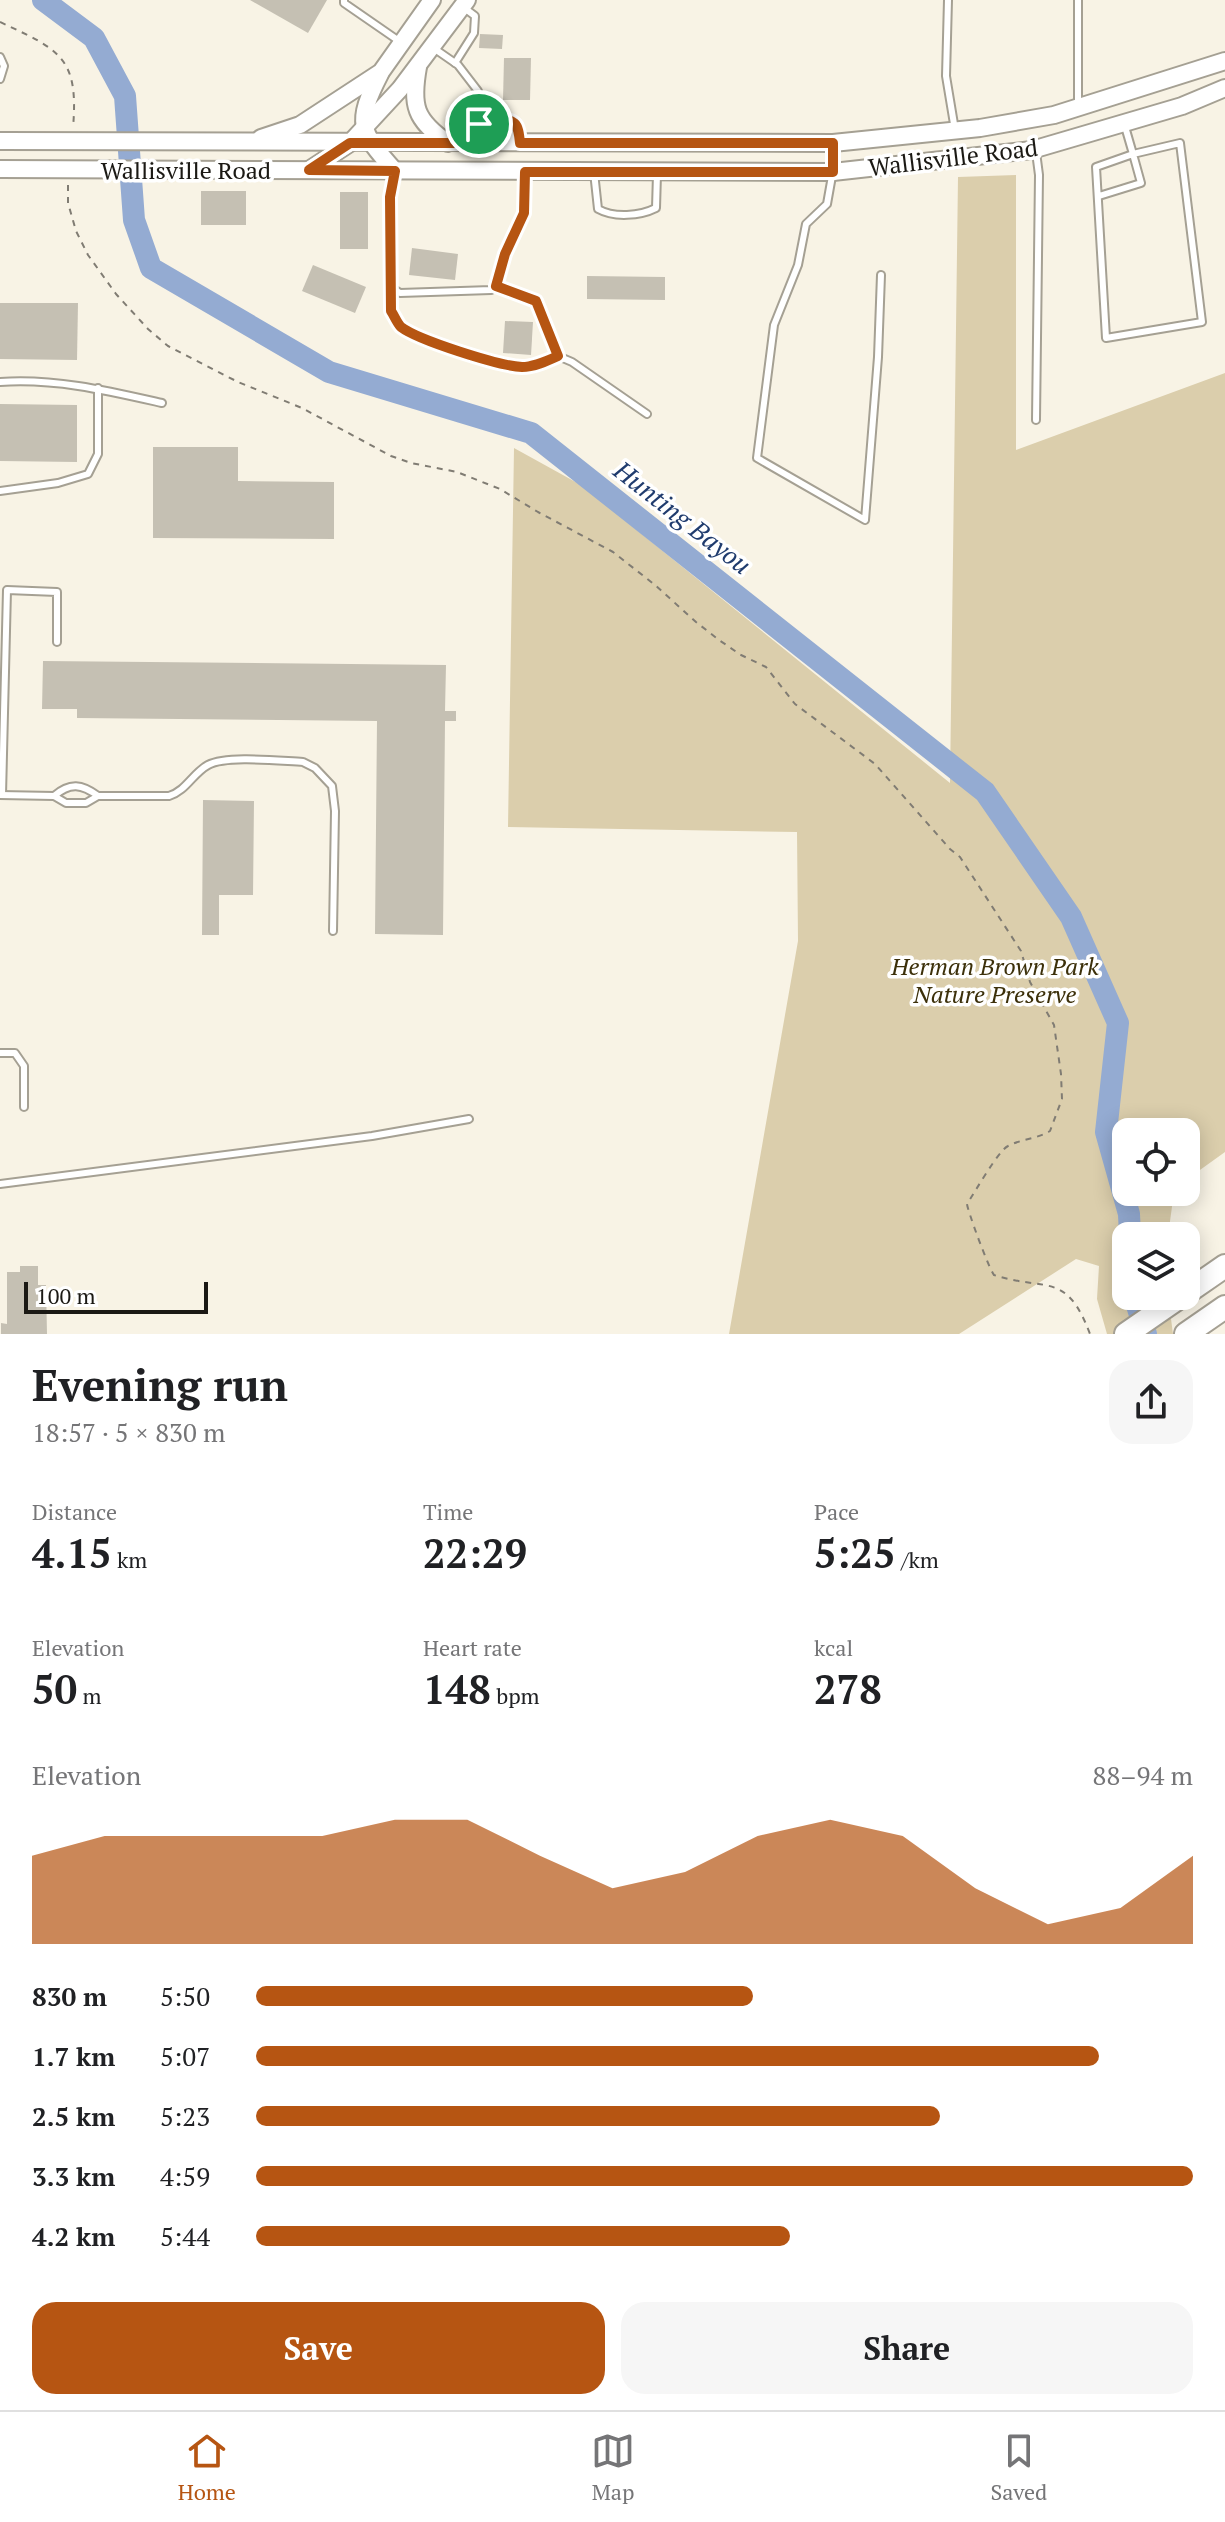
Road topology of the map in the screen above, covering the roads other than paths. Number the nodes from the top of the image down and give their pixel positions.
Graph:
1 (344, 0) edge
2 (432, 0) edge
3 (948, 0) edge
4 (1078, 0) edge
5 (461, 2) edge
6 (402, 43) junction
7 (432, 47) junction
8 (0, 57) edge
9 (1225, 61) edge
10 (455, 63) junction
11 (419, 64) junction
12 (381, 72) junction
13 (0, 79) edge
14 (1225, 88) edge
15 (1076, 108) junction
16 (1124, 123) junction
17 (479, 124) junction
18 (955, 130) junction
19 (1083, 135) junction
20 (367, 136) junction
21 (0, 141) edge
22 (250, 143) junction
23 (350, 143) junction
24 (448, 143) junction
25 (479, 143) junction
26 (520, 143) junction
27 (833, 143) junction
28 (581, 144) junction
29 (1036, 149) junction
30 (1133, 154) junction
31 (960, 158) junction
32 (0, 169) edge
33 (309, 170) junction
34 (395, 171) junction
35 (525, 172) junction
36 (588, 172) junction
37 (656, 172) junction
38 (833, 172) junction
39 (1099, 196) junction
40 (881, 275) dead end
41 (496, 286) junction
42 (392, 288) junction
43 (558, 356) junction
44 (0, 382) edge
45 (98, 388) junction
46 (162, 403) dead end
47 (647, 414) dead end
48 (1036, 420) dead end
49 (0, 491) edge
50 (57, 642) dead end
51 (1, 795) edge
52 (54, 796) junction
53 (98, 796) junction
54 (333, 931) dead end
55 (0, 1053) edge
56 (24, 1107) dead end
57 (469, 1119) dead end
58 (0, 1184) edge
59 (1218, 1270) edge
60 (1200, 1283) edge
61 (1161, 1310) edge
62 (1220, 1311) edge
63 (1126, 1334) edge
64 (1186, 1334) edge

1 - 6 lane
2 - 6 main road
3 - 18 lane
4 - 15 lane
5 - 7 main road
5 - 10 lane
6 - 12 main road
7 - 10 lane
7 - 11 main road
8 - 13 lane
9 - 15 main road, Wallisville Road
10 - 17 lane
11 - 20 main road
11 - 24 main road
12 - 20 main road
12 - 22 main road
14 - 16 main road, Wallisville Road
15 - 18 main road, Wallisville Road
15 - 19 main road
16 - 19 main road, Wallisville Road
16 - 30 lane
17 - 25 lane
17 - 26 lane
18 - 27 main road, Wallisville Road
18 - 31 main road
19 - 29 main road, Wallisville Road
20 - 23 main road
20 - 24 main road, Wallisville Road
20 - 34 main road
21 - 22 main road, Wallisville Road
22 - 23 main road, Wallisville Road
23 - 33 main road
24 - 25 main road, Wallisville Road
25 - 26 main road, Wallisville Road
26 - 28 main road, Wallisville Road
27 - 28 main road, Wallisville Road
27 - 38 main road
28 - 36 main road
29 - 31 main road, Wallisville Road
29 - 48 lane
30 - 39 lane
30 - 39 lane
30 - 39 lane
31 - 38 main road, Wallisville Road
32 - 33 main road, Wallisville Road
33 - 34 main road, Wallisville Road
34 - 35 main road, Wallisville Road
34 - 42 lane
35 - 36 main road, Wallisville Road
35 - 41 lane
36 - 37 main road, Wallisville Road
36 - 37 lane
37 - 38 main road, Wallisville Road
38 - 40 lane
41 - 42 lane
41 - 43 lane
42 - 43 lane
43 - 47 lane
44 - 45 lane
45 - 46 lane
45 - 49 lane
50 - 51 lane
51 - 52 lane
52 - 53 lane
52 - 53 lane
53 - 54 lane
55 - 56 lane
57 - 58 lane
59 - 60 highway
61 - 63 highway
62 - 64 highway

